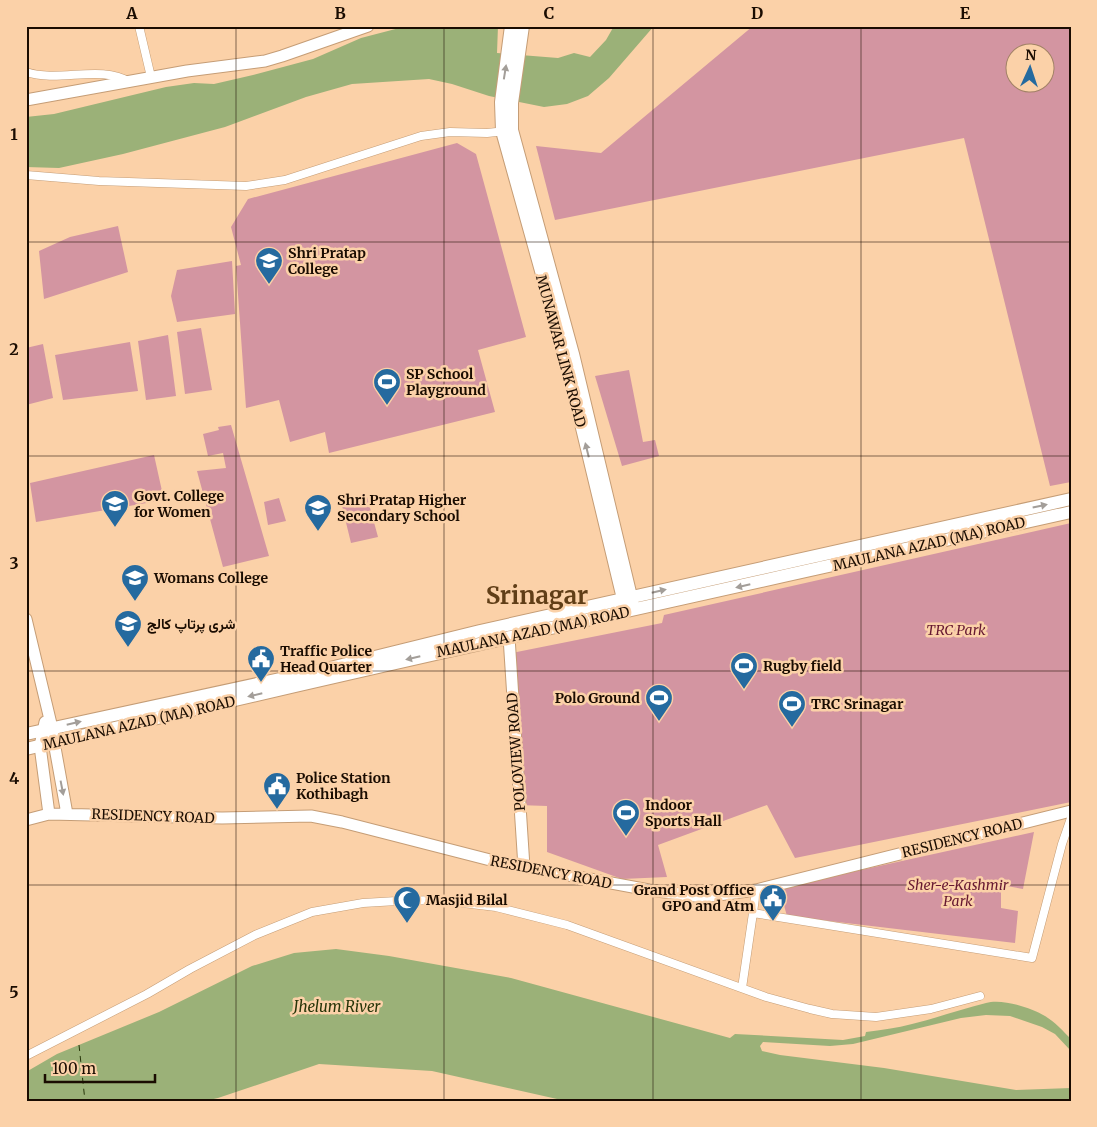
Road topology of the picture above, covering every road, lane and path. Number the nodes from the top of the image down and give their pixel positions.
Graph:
1 (139, 26) edge
2 (368, 26) edge
3 (511, 26) edge
4 (522, 26) edge
5 (515, 43) junction
6 (26, 72) edge
7 (151, 77) junction
8 (130, 82) junction
9 (26, 100) edge
10 (507, 131) junction
11 (26, 176) edge
12 (1071, 499) edge
13 (1071, 512) edge
14 (629, 605) junction
15 (26, 619) edge
16 (509, 637) junction
17 (48, 729) junction
18 (26, 734) edge
19 (54, 742) junction
20 (40, 746) junction
21 (26, 749) edge
22 (1071, 811) edge
23 (50, 814) junction
24 (67, 814) junction
25 (1071, 818) edge
26 (26, 820) edge
27 (524, 867) junction
28 (756, 890) junction
29 (753, 913) junction
30 (742, 988) junction
31 (980, 996) dead end
32 (26, 1056) edge

1 - 7 street
2 - 7 main road
3 - 5 main road
4 - 5 main road
5 - 10 main road, MUNAWAR LINK ROAD
6 - 8 street
7 - 8 main road
8 - 9 main road
10 - 11 street
10 - 14 main road, MUNAWAR LINK ROAD
14 -> 12 main road, MAULANA AZAD (MA) ROAD
13 -> 14 main road, MAULANA AZAD (MA) ROAD
14 - 16 main road, MAULANA AZAD (MA) ROAD
17 -> 14 main road, MAULANA AZAD (MA) ROAD
15 - 17 main road
16 -> 19 main road, MAULANA AZAD (MA) ROAD
16 - 27 main road, POLOVIEW ROAD
17 - 18 main road, MAULANA AZAD (MA) ROAD
17 - 19 main road
17 - 20 main road
19 - 20 main road, MAULANA AZAD (MA) ROAD
19 -> 24 main road
20 - 21 main road, MAULANA AZAD (MA) ROAD
20 - 23 main road
22 - 28 main road, RESIDENCY ROAD
23 - 24 main road, RESIDENCY ROAD
23 - 26 main road, RESIDENCY ROAD
24 - 27 main road, RESIDENCY ROAD
25 - 29 street
27 - 28 main road, RESIDENCY ROAD
28 - 29 street
29 - 30 street
30 - 31 street
30 - 32 street

